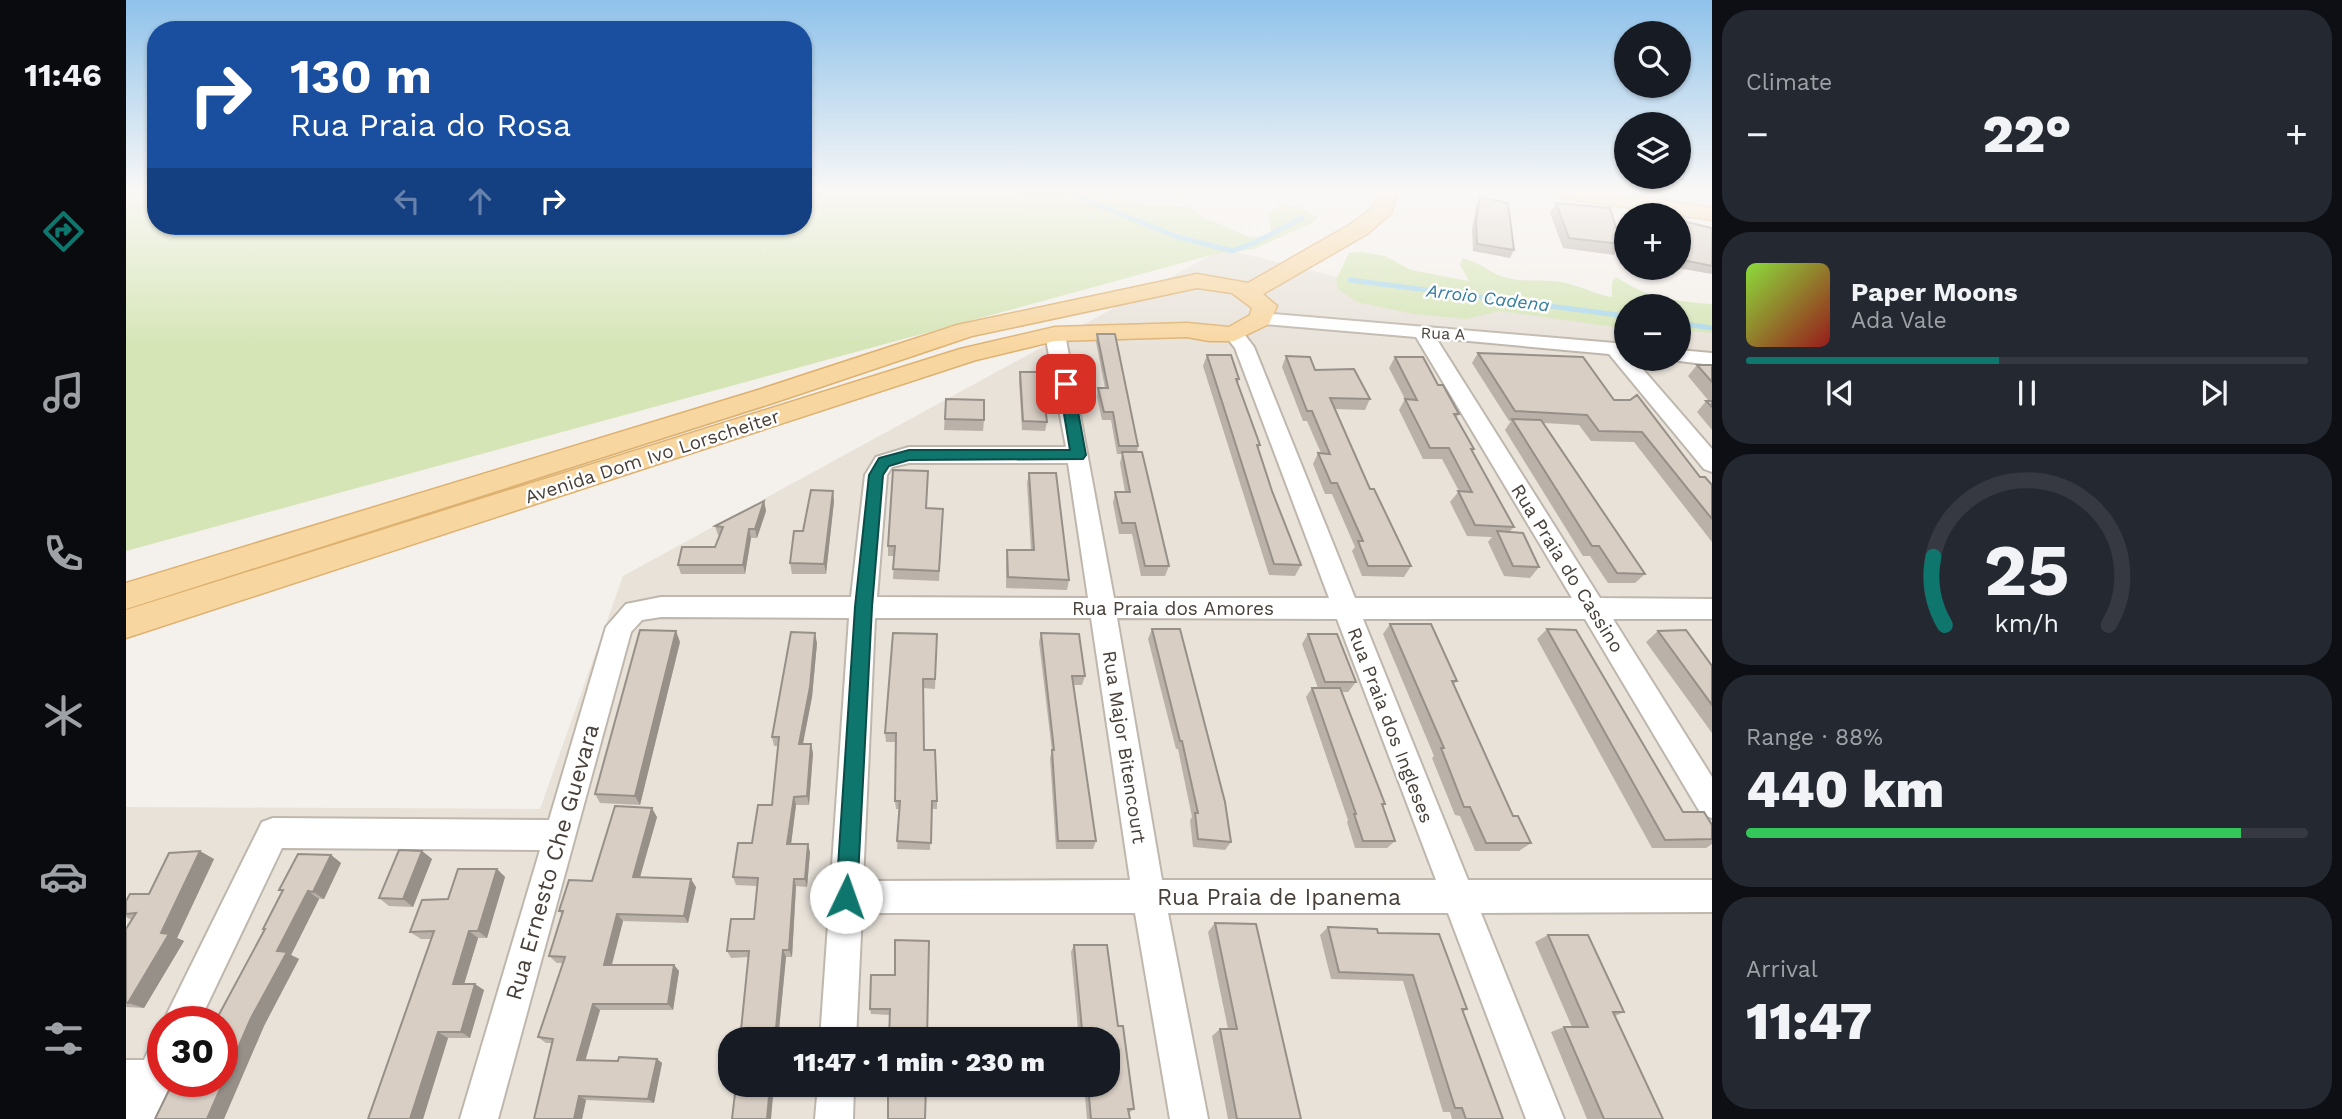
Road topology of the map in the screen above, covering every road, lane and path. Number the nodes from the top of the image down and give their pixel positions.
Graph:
1 (1332, 244) edge
2 (1164, 290) junction
3 (1249, 292) junction
4 (1260, 319) junction
5 (1186, 330) junction
6 (1423, 333) junction
7 (1055, 334) junction
8 (1234, 334) junction
9 (1614, 348) edge
10 (1691, 357) edge
11 (1712, 359) edge
12 (1638, 371) edge
13 (1078, 455) junction
14 (1712, 464) edge
15 (126, 596) edge
16 (863, 607) junction
17 (1102, 608) junction
18 (1346, 608) junction
19 (1592, 609) junction
20 (1712, 609) edge
21 (635, 611) joint
22 (126, 624) edge
23 (1712, 804) edge
24 (560, 835) junction
25 (1458, 896) junction
26 (1712, 896) edge
27 (846, 897) junction
28 (1149, 897) junction
29 (189, 1006) edge
30 (839, 1027) edge
31 (147, 1072) edge
32 (835, 1097) edge
33 (134, 1119) edge
34 (480, 1119) edge
35 (834, 1119) edge
36 (1189, 1119) edge
37 (1545, 1119) edge

1 - 3 main road
2 - 3 main road, Avenida Dom Ivo Lorscheiter
2 - 5 main road
2 - 15 main road, Avenida Dom Ivo Lorscheiter
3 - 4 main road
4 - 6 street, Rua A
4 - 8 main road
5 - 7 main road, Avenida Dom Ivo Lorscheiter
5 - 8 main road, Avenida Dom Ivo Lorscheiter
6 - 9 street, Rua A
6 - 19 street, Rua Praia do Cassino
7 - 13 street, Rua Major Bitencourt
7 - 22 main road, Avenida Dom Ivo Lorscheiter
8 - 18 street, Rua Praia dos Ingleses
10 - 11 street
12 - 14 street
13 - 16 street
13 - 17 street, Rua Major Bitencourt
16 - 17 street, Rua Praia dos Amores
16 - 21 street, Rua Praia dos Amores
16 - 27 street
17 - 18 street, Rua Praia dos Amores
17 - 28 street, Rua Major Bitencourt
18 - 19 street, Rua Praia dos Amores
18 - 25 street, Rua Praia dos Ingleses
19 - 20 street, Rua Praia dos Amores
19 - 23 street, Rua Praia do Cassino
21 - 24 street, Rua Ernesto Che Guevara
24 - 29 street
24 - 34 street, Rua Ernesto Che Guevara
25 - 26 street, Rua Praia de Ipanema
25 - 28 street, Rua Praia de Ipanema
25 - 37 street, Rua Praia dos Ingleses
27 - 28 street, Rua Praia de Ipanema
27 - 30 street
28 - 36 street, Rua Major Bitencourt
31 - 33 street
32 - 35 street

